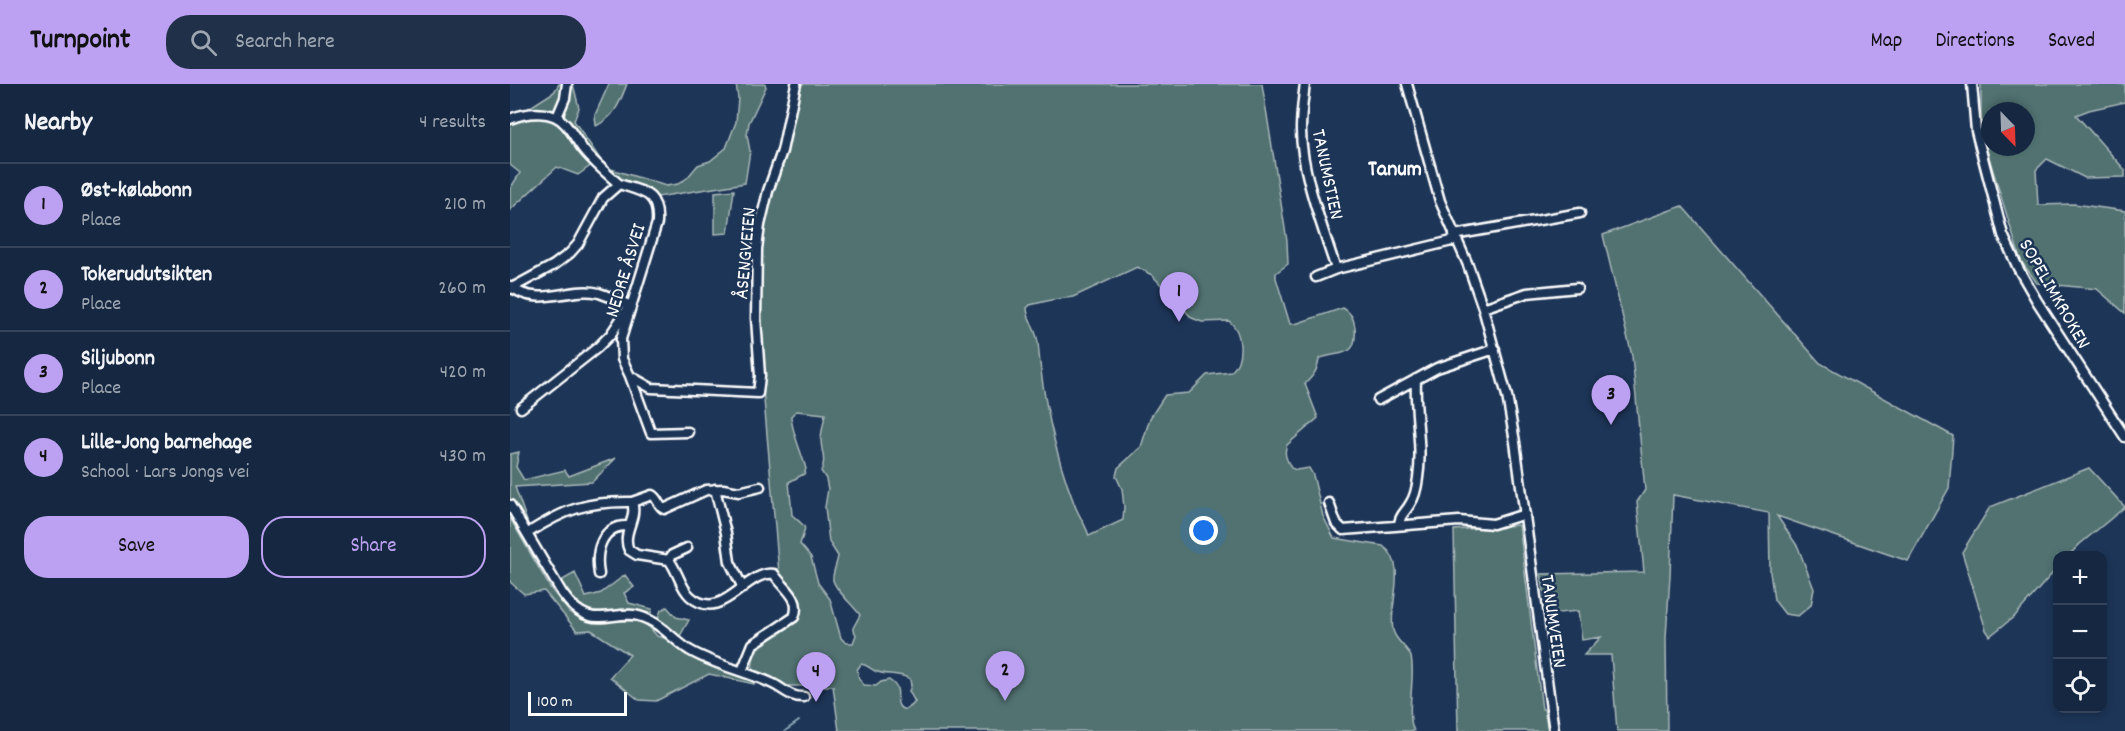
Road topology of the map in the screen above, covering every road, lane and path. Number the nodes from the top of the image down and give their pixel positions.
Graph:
1 (567, 84) edge
2 (796, 84) edge
3 (1305, 84) edge
4 (1407, 84) edge
5 (1972, 84) edge
6 (556, 117) junction
7 (510, 119) edge
8 (619, 184) junction
9 (1580, 213) dead end
10 (1455, 237) junction
11 (1336, 269) junction
12 (1316, 277) dead end
13 (511, 287) edge
14 (1576, 288) dead end
15 (630, 305) junction
16 (1483, 308) junction
17 (1495, 349) junction
18 (630, 376) junction
19 (1416, 379) junction
20 (1378, 400) dead end
21 (521, 408) dead end
22 (688, 432) dead end
23 (2125, 437) edge
24 (760, 487) dead end
25 (715, 489) junction
26 (632, 502) junction
27 (1329, 503) dead end
28 (510, 504) edge
29 (1525, 514) junction
30 (1399, 524) junction
31 (628, 526) junction
32 (528, 532) junction
33 (687, 548) dead end
34 (669, 560) junction
35 (599, 574) dead end
36 (742, 588) junction
37 (742, 671) junction
38 (804, 697) dead end
39 (1554, 731) edge

1 - 6 street
2 - 18 street, ÅSENGVEIEN
3 - 11 street, TANUMSTIEN
4 - 10 street, TANUMVEIEN
5 - 23 street, SOPELIMKROKEN
6 - 7 street
6 - 8 street
8 - 13 street
8 - 15 street, NEDRE ÅSVEI
9 - 10 street
10 - 11 street
10 - 16 street, TANUMVEIEN
11 - 12 street
13 - 15 street
14 - 16 street
15 - 18 street, NEDRE ÅSVEI
15 - 21 street
16 - 17 street, TANUMVEIEN
17 - 19 street
17 - 29 street, TANUMVEIEN
18 - 22 street, NEDRE ÅSVEI
19 - 20 street
19 - 30 street
24 - 25 street
25 - 26 street
25 - 36 street
26 - 31 street
26 - 32 street
27 - 30 street
28 - 32 street
29 - 30 street
29 - 39 street, TANUMVEIEN
31 - 34 street
31 - 35 street
32 - 37 street
33 - 34 street
34 - 36 street
36 - 37 street
37 - 38 street

